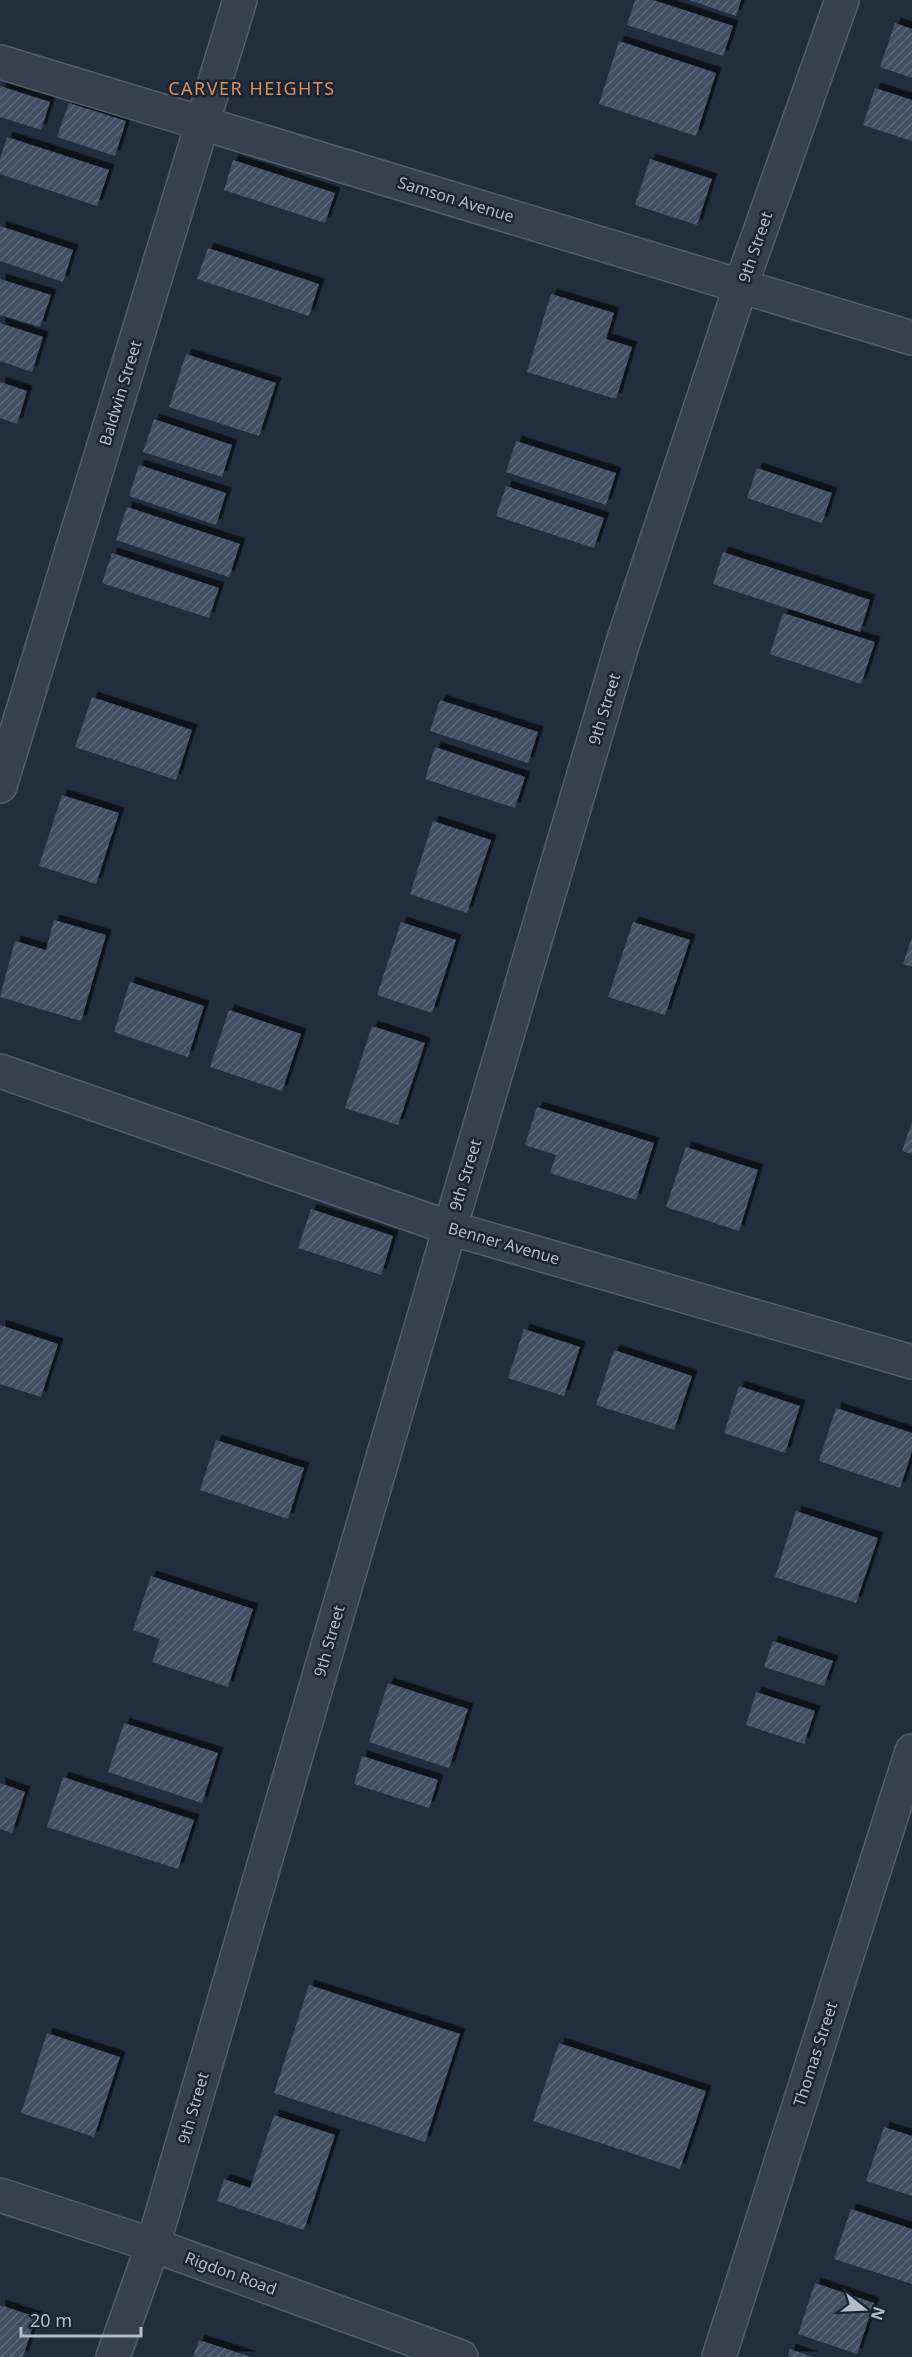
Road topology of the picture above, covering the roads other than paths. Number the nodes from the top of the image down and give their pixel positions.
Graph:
1 (240, 0) edge
2 (842, 0) edge
3 (0, 62) edge
4 (203, 122) junction
5 (741, 285) junction
6 (912, 338) edge
7 (0, 786) edge
8 (0, 1071) edge
9 (450, 1228) junction
10 (912, 1362) edge
11 (912, 1751) edge
12 (0, 2195) edge
13 (153, 2245) junction
14 (113, 2357) edge
15 (460, 2357) edge
16 (719, 2357) edge

1 - 4 street, Baldwin Street
2 - 5 street, 9th Street
3 - 4 street, Samson Avenue
4 - 5 street, Samson Avenue
4 - 7 street, Baldwin Street
5 - 6 street, Samson Avenue
5 - 9 street, 9th Street
8 - 9 street, Benner Avenue
9 - 10 street, Benner Avenue
9 - 13 street, 9th Street
11 - 16 street, Thomas Street
12 - 13 street, Rigdon Road
13 - 14 street, 9th Street
13 - 15 street, Rigdon Road

